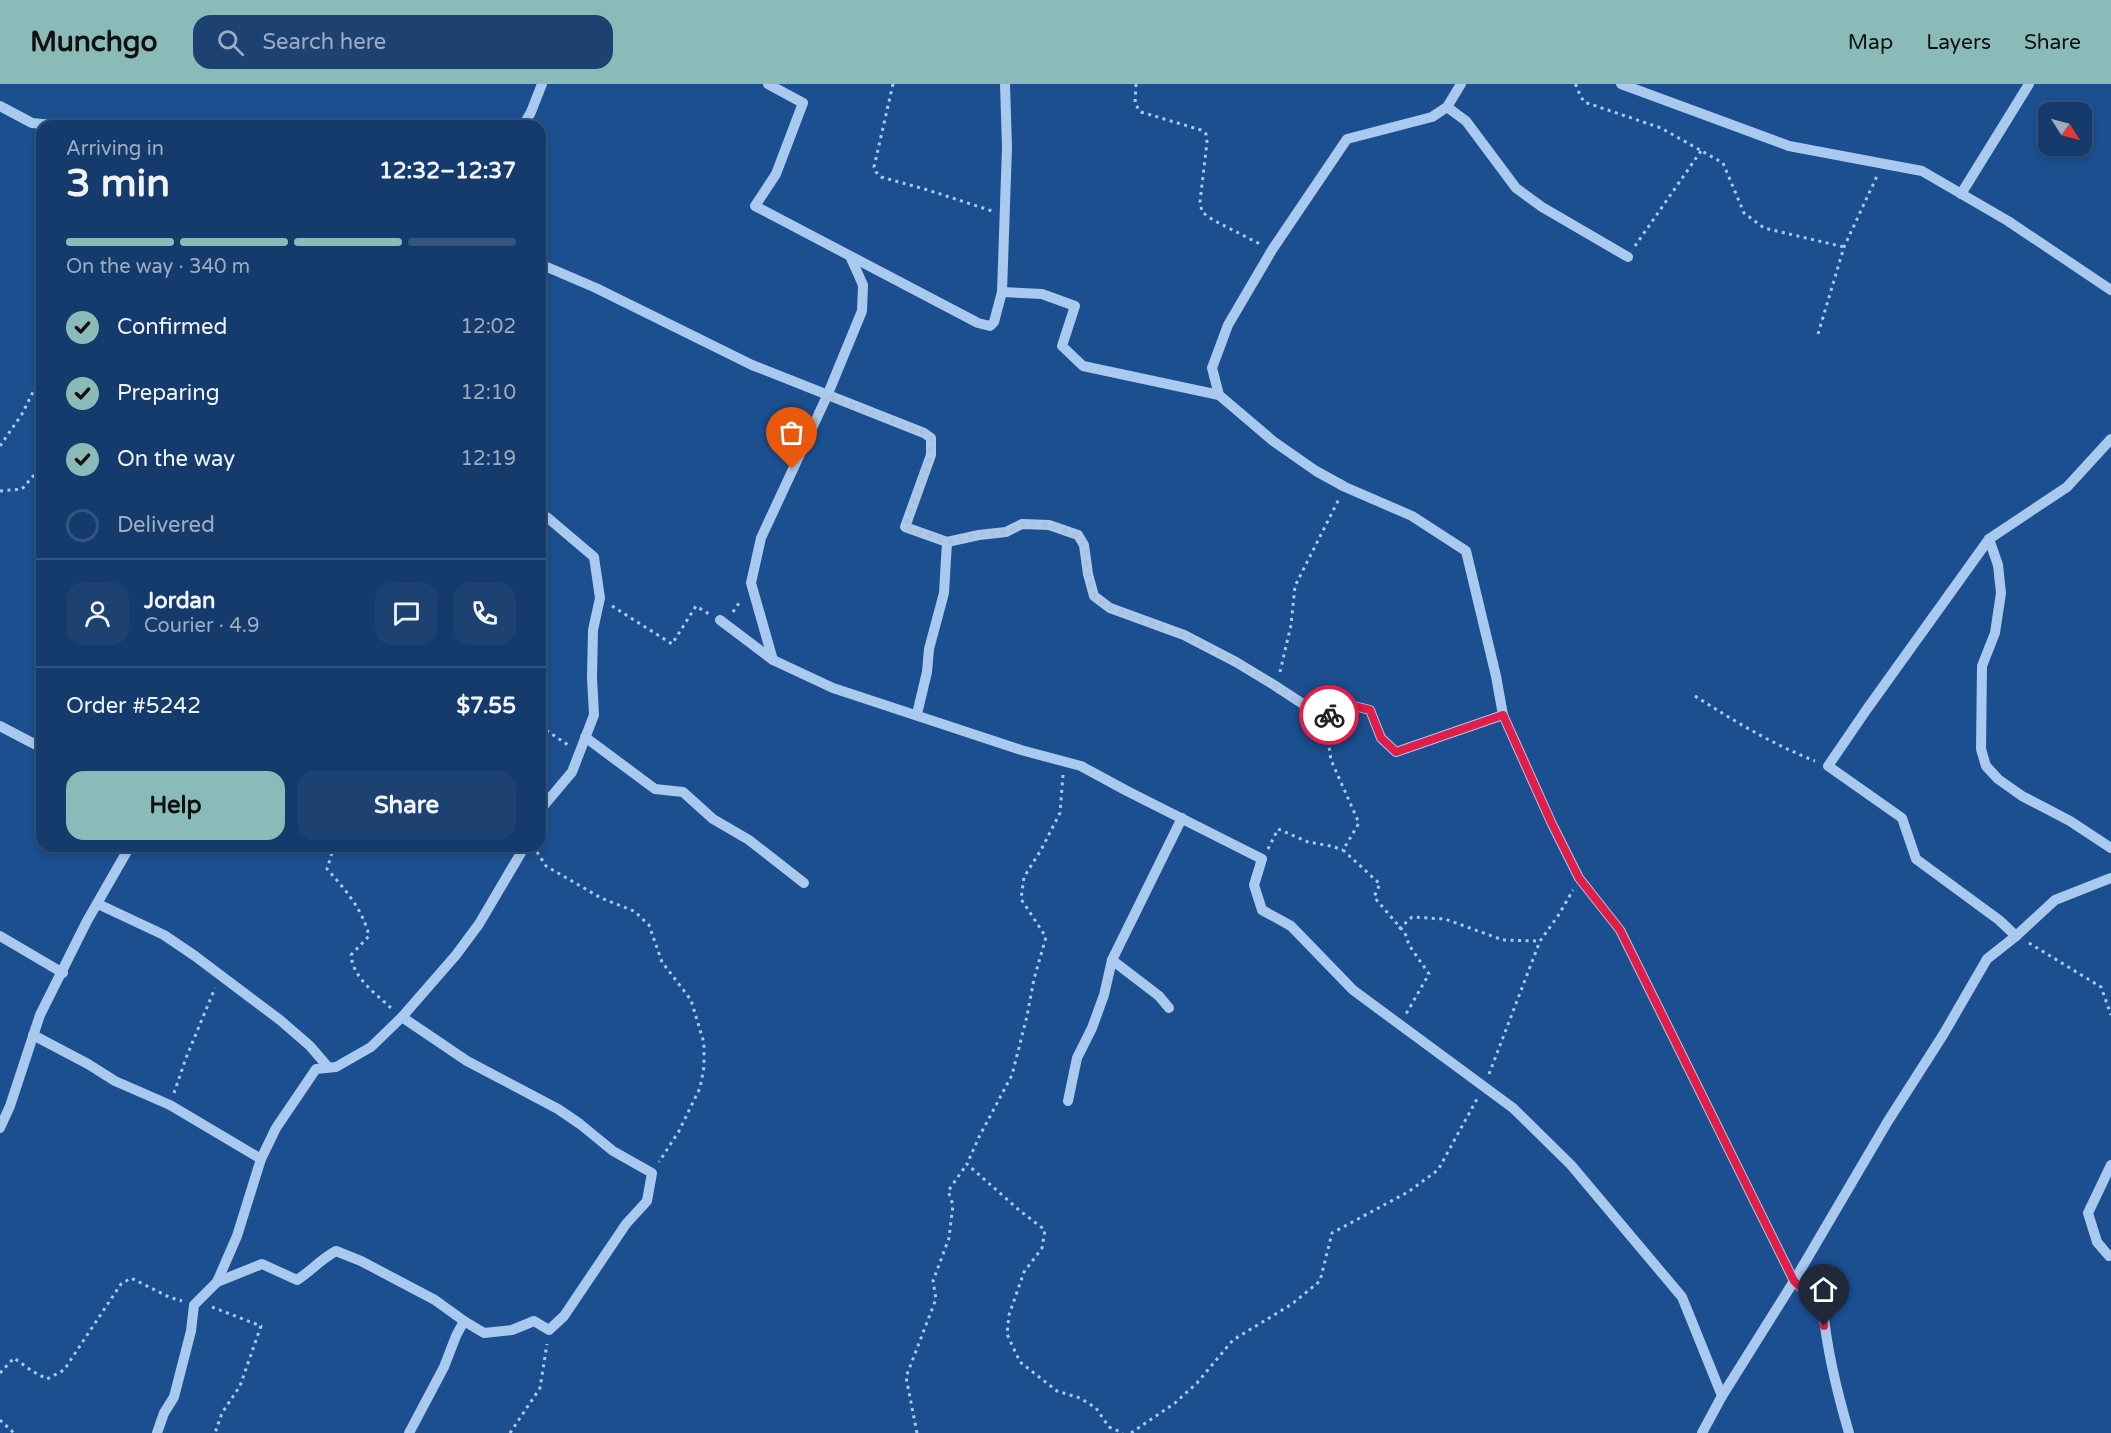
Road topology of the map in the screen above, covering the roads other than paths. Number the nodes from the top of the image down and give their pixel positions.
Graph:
1 (542, 84) edge
2 (768, 84) edge
3 (1005, 84) edge
4 (1461, 84) edge
5 (1621, 84) edge
6 (2029, 84) edge
7 (0, 106) edge
8 (1447, 107) junction
9 (526, 120) edge
10 (36, 123) edge
11 (1961, 194) junction
12 (850, 256) junction
13 (1628, 257) road end
14 (546, 267) edge
15 (2111, 290) edge
16 (1002, 292) junction
17 (1219, 395) junction
18 (827, 396) junction
19 (2111, 439) edge
20 (546, 517) edge
21 (1989, 539) junction
22 (947, 542) junction
23 (720, 620) road end
24 (773, 660) junction
25 (917, 714) junction
26 (1503, 715) junction
27 (0, 726) edge
28 (585, 737) junction
29 (36, 745) edge
30 (546, 803) edge
31 (1182, 818) junction
32 (2111, 848) edge
33 (127, 852) edge
34 (521, 852) edge
35 (2111, 879) edge
36 (804, 884) dead end
37 (98, 904) junction
38 (0, 936) edge
39 (2016, 936) junction
40 (1112, 960) junction
41 (63, 972) junction
42 (1169, 1008) dead end
43 (402, 1017) junction
44 (33, 1035) junction
45 (328, 1067) junction
46 (1068, 1101) dead end
47 (0, 1128) edge
48 (261, 1159) junction
49 (2111, 1165) edge
50 (2111, 1255) edge
51 (1794, 1281) junction
52 (217, 1282) junction
53 (464, 1322) junction
54 (1722, 1396) junction
55 (157, 1433) edge
56 (409, 1433) edge
57 (1702, 1433) edge
58 (1849, 1433) edge

1 - 9 street
2 - 12 street
3 - 16 street
4 - 8 street
5 - 11 street
6 - 11 street
7 - 10 street
8 - 13 street
8 - 17 street
11 - 15 street
12 - 16 street
12 - 18 street
14 - 18 street
16 - 17 street
17 - 26 street
18 - 22 street
18 - 24 street
19 - 21 street
20 - 28 street
21 - 32 street
21 - 39 street
22 - 25 street
22 - 26 street
23 - 24 street
24 - 25 street
25 - 31 street
26 - 51 street
27 - 29 street
28 - 30 street
28 - 36 street
31 - 40 street
31 - 54 street
33 - 37 street
34 - 43 street
35 - 39 street
37 - 41 street
37 - 45 street
38 - 41 street
39 - 51 street
40 - 42 street
40 - 46 street
41 - 44 street
43 - 45 street
43 - 53 street
44 - 47 street
44 - 48 street
45 - 48 street
48 - 52 street
49 - 50 street
51 - 54 street
51 - 58 street
52 - 53 street
52 - 55 street
53 - 56 street
54 - 57 street

